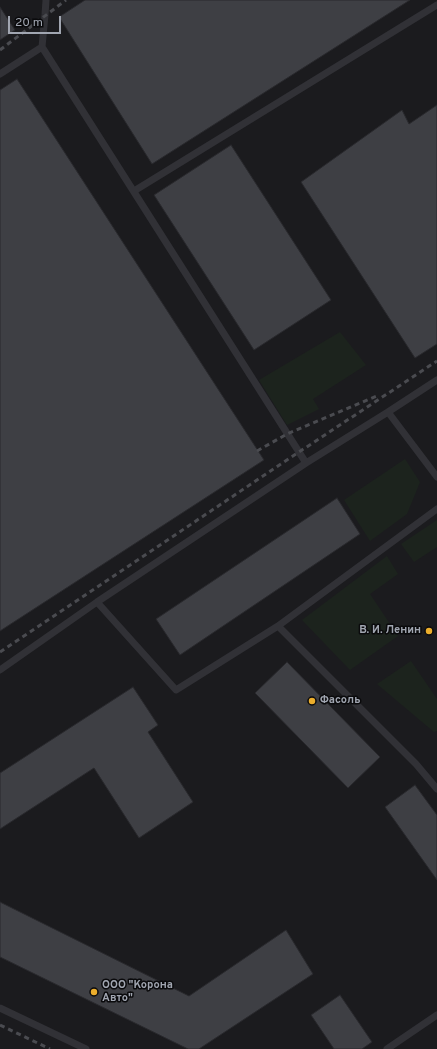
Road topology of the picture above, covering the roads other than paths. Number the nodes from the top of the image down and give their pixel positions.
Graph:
1 (46, 0) edge
2 (437, 5) edge
3 (42, 48) junction
4 (0, 74) edge
5 (134, 191) junction
6 (437, 380) edge
7 (388, 412) junction
8 (306, 463) junction
9 (437, 477) edge
10 (437, 509) edge
11 (97, 602) junction
12 (278, 626) junction
13 (0, 670) edge
14 (437, 789) edge
15 (0, 1008) edge
16 (437, 1015) edge
17 (86, 1049) edge
18 (387, 1049) edge

1 - 3 lane
2 - 5 lane
3 - 4 lane
3 - 5 lane
5 - 8 lane
6 - 7 lane
7 - 8 lane
7 - 9 lane
8 - 11 lane
10 - 12 lane
11 - 12 lane
11 - 13 lane
12 - 14 lane
15 - 17 lane
16 - 18 lane

